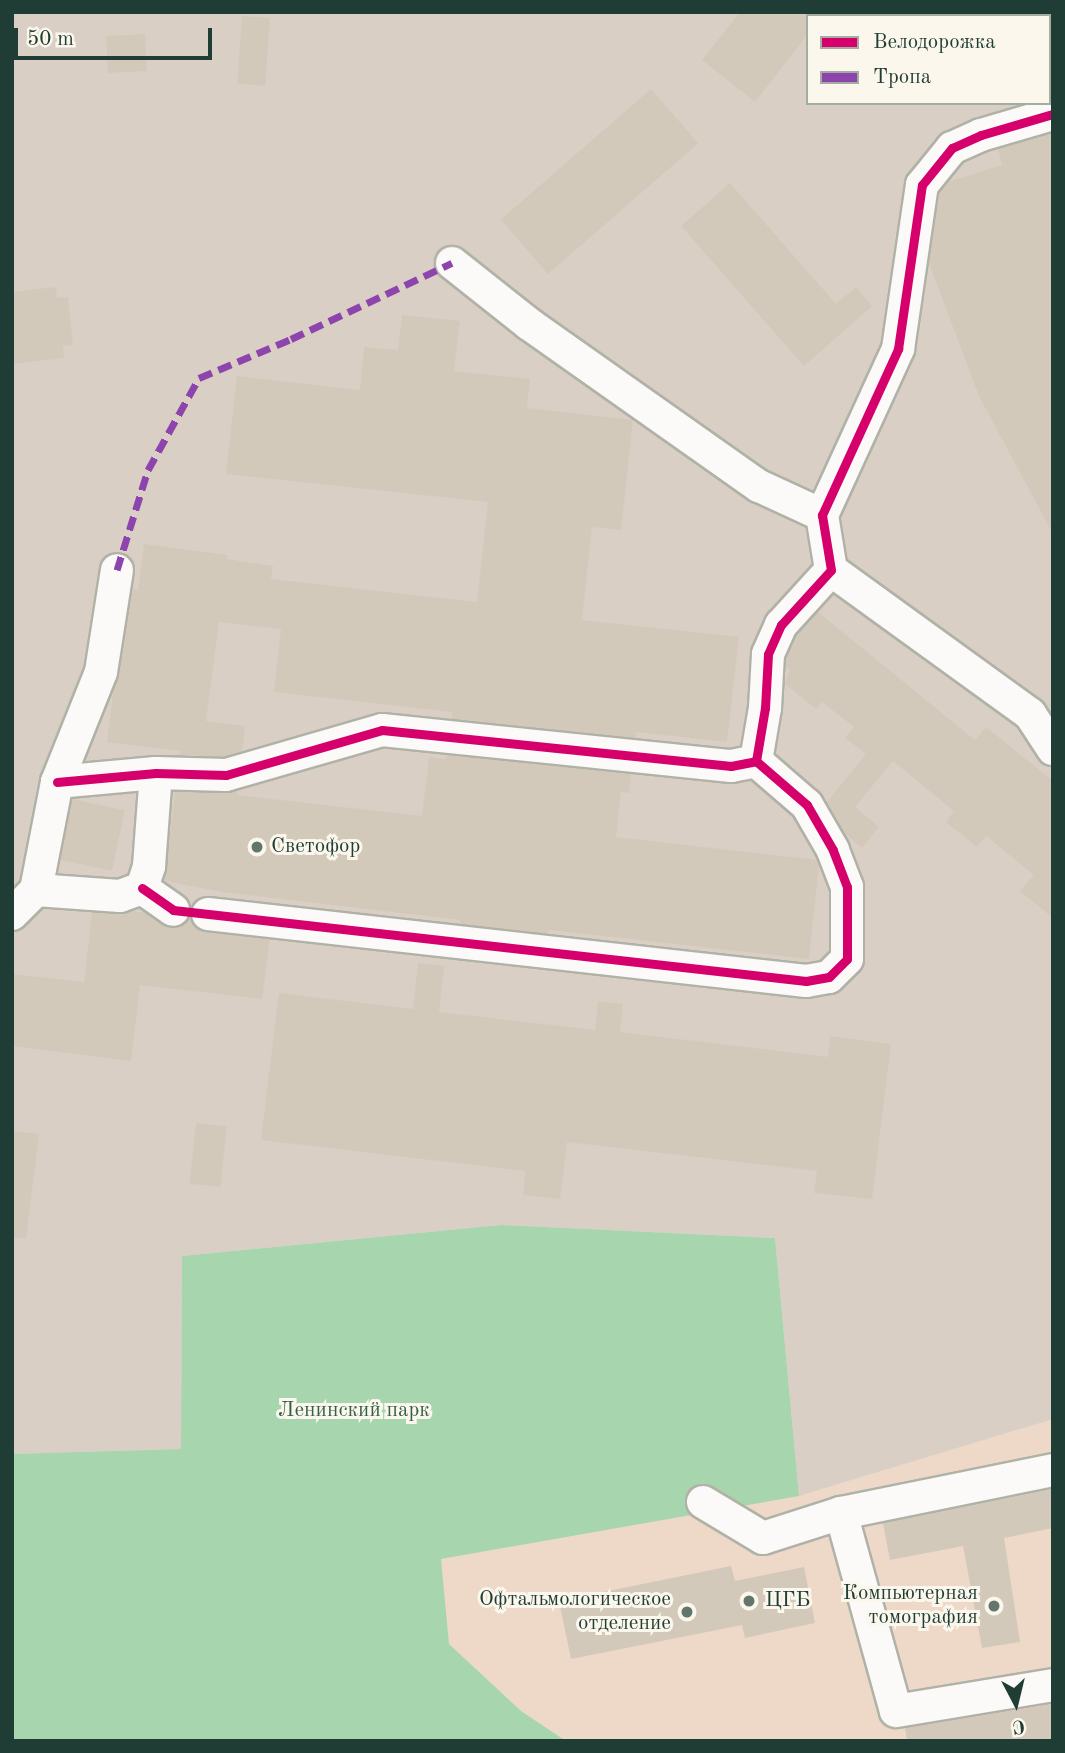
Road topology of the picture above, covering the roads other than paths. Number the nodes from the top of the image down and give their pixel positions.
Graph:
1 (1053, 114) edge
2 (452, 263) dead end
3 (822, 515) junction
4 (117, 570) dead end
5 (831, 570) junction
6 (1053, 750) edge
7 (755, 761) junction
8 (156, 773) junction
9 (57, 782) junction
10 (142, 888) junction
11 (36, 890) junction
12 (173, 910) dead end
13 (12, 914) edge
14 (208, 914) dead end
15 (1053, 1470) edge
16 (703, 1502) dead end
17 (841, 1513) junction
18 (1053, 1685) edge

1 - 3 street
2 - 3 street
3 - 5 street
4 - 9 street
5 - 6 street
5 - 7 street
7 - 8 street
7 - 14 street
8 - 9 street
8 - 10 street
9 - 11 street
10 - 11 street
10 - 12 street
11 - 13 street
15 - 17 street
16 - 17 street
17 - 18 street

